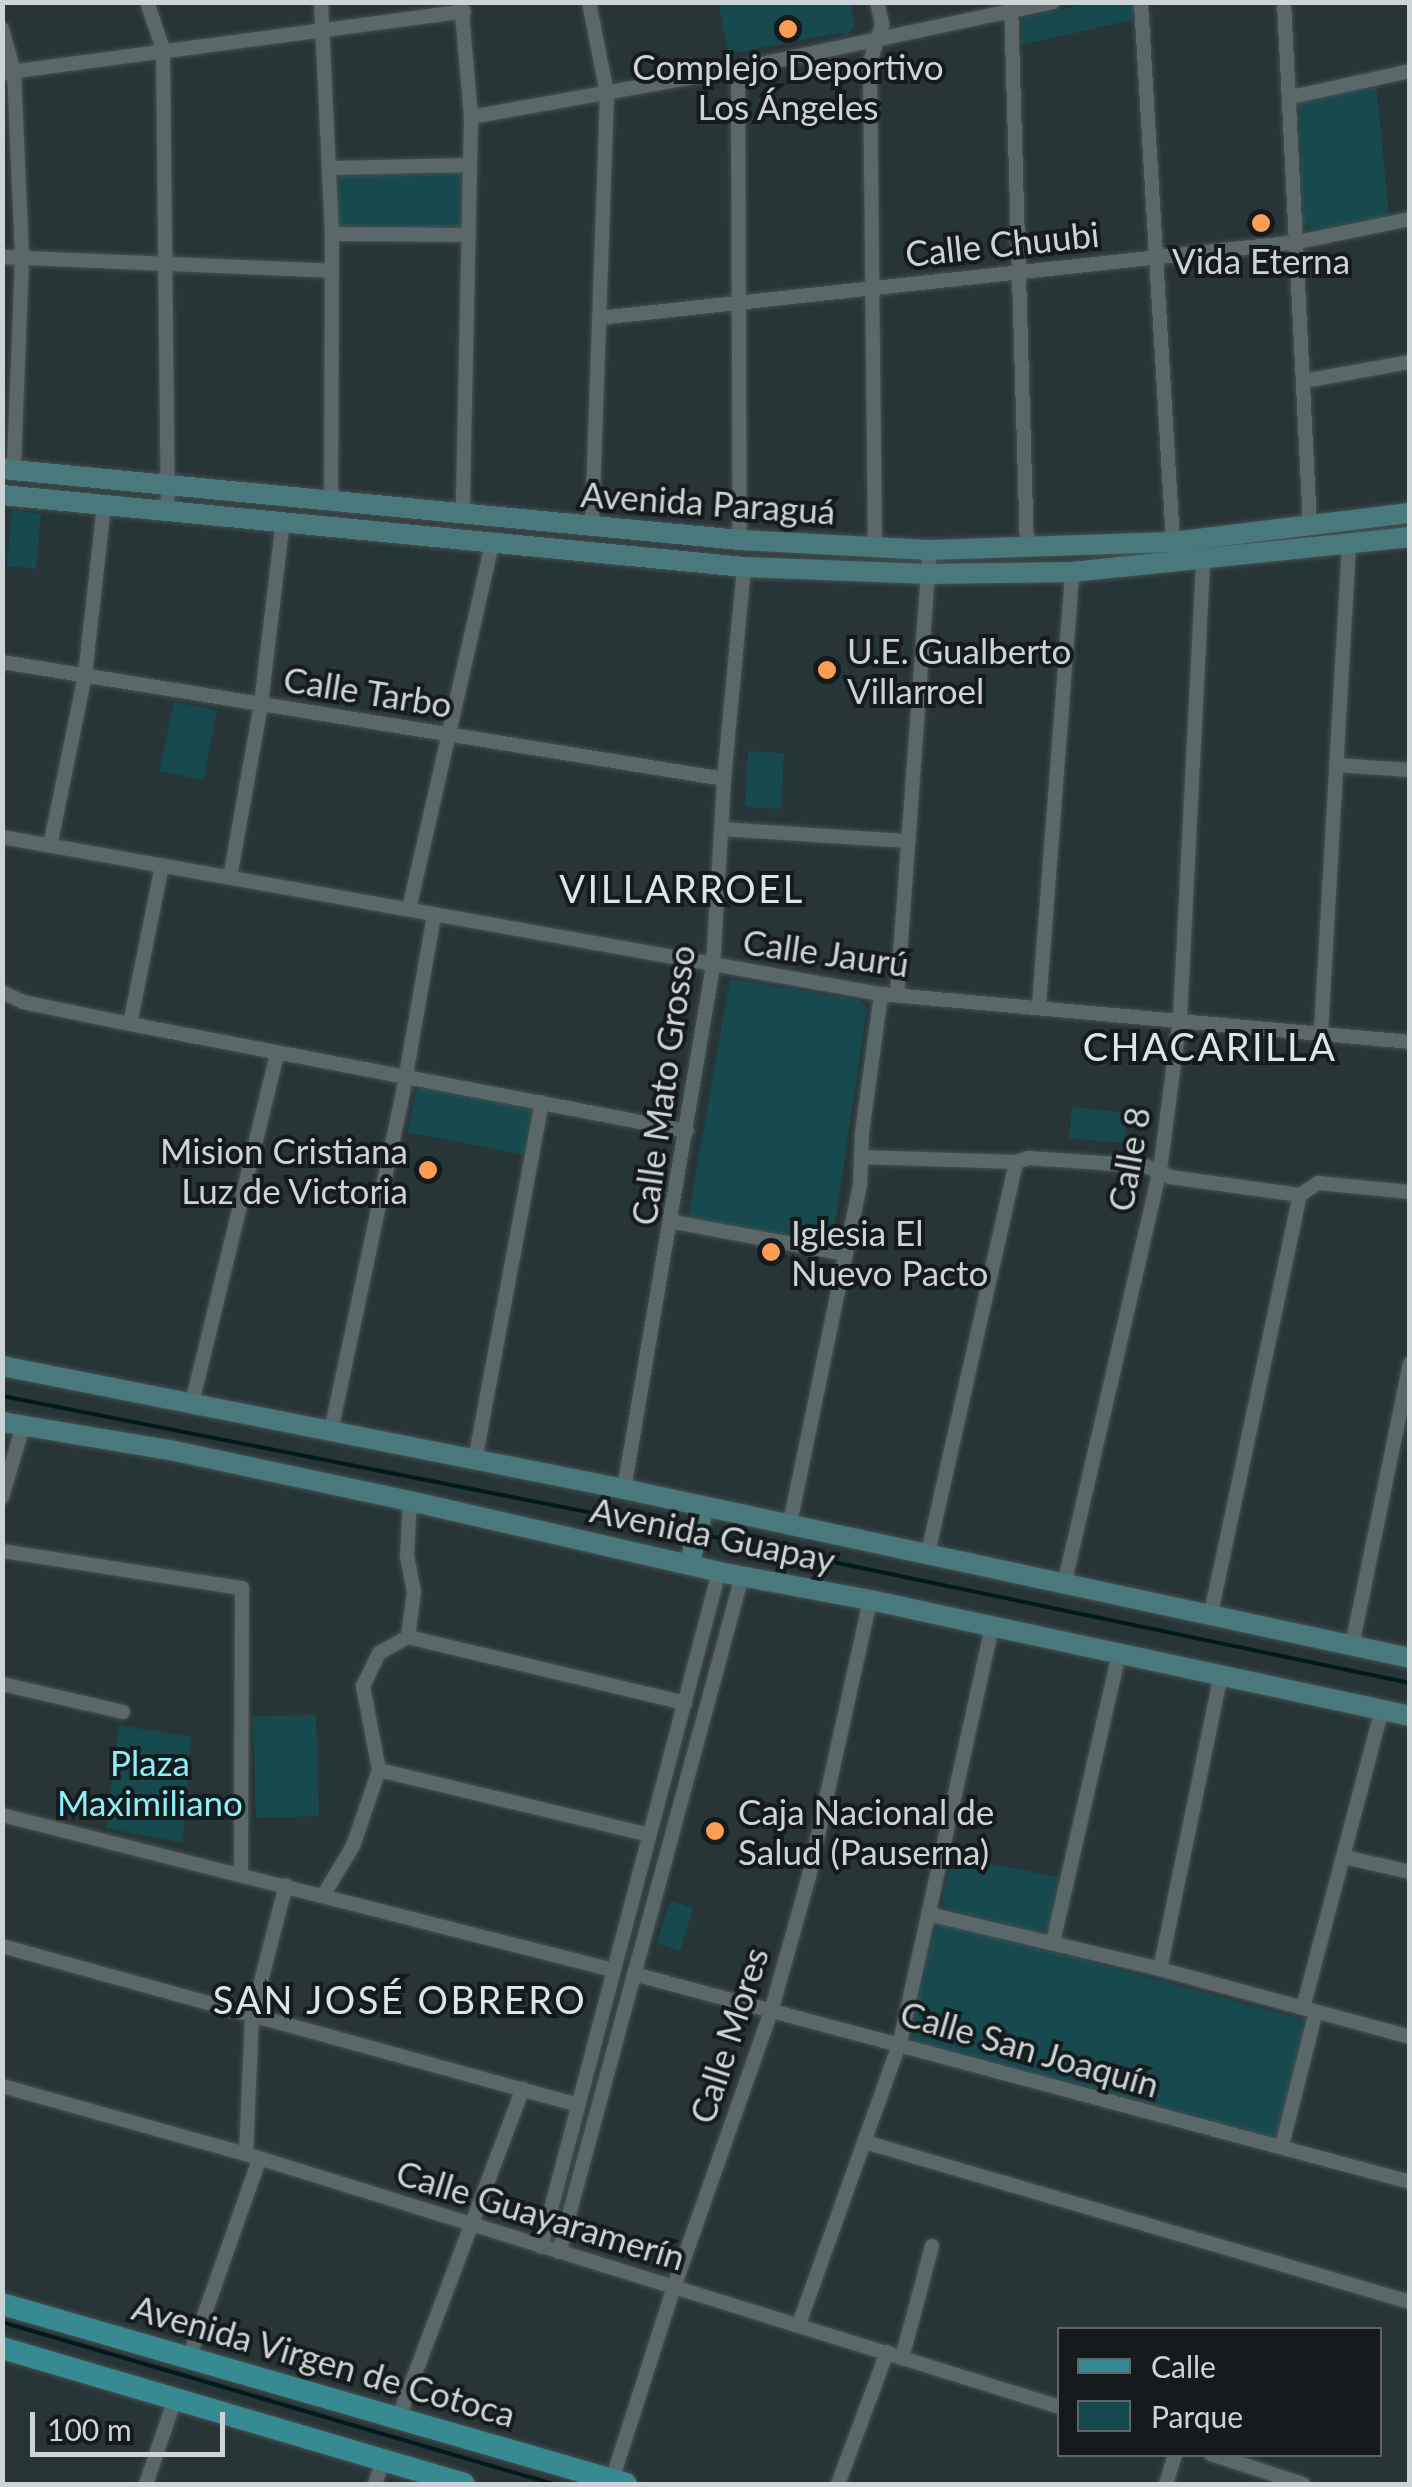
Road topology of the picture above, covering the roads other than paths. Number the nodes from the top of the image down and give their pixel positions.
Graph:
1 (147, 2) edge
2 (321, 2) edge
3 (589, 2) edge
4 (877, 2) edge
5 (1053, 2) edge
6 (1140, 2) edge
7 (1284, 2) edge
8 (462, 7) edge
9 (1011, 7) edge
10 (2, 28) edge
11 (325, 28) junction
12 (876, 41) junction
13 (163, 49) junction
14 (738, 69) junction
15 (1410, 71) edge
16 (8, 73) edge
17 (608, 94) junction
18 (1291, 97) junction
19 (471, 117) junction
20 (470, 165) junction
21 (330, 168) junction
22 (1410, 219) edge
23 (332, 234) junction
24 (469, 234) junction
25 (1298, 242) junction
26 (2, 257) edge
27 (1158, 257) junction
28 (22, 258) junction
29 (167, 264) junction
30 (1018, 270) junction
31 (332, 271) junction
32 (876, 288) junction
33 (741, 302) junction
34 (599, 318) junction
35 (1410, 362) edge
36 (1304, 381) junction
37 (8, 470) edge
38 (168, 485) junction
39 (2, 494) edge
40 (331, 502) junction
41 (104, 505) junction
42 (168, 511) junction
43 (1410, 513) edge
44 (464, 515) junction
45 (283, 519) junction
46 (592, 526) junction
47 (1310, 526) junction
48 (1410, 537) edge
49 (492, 539) junction
50 (740, 540) junction
51 (1173, 542) junction
52 (875, 546) junction
53 (1349, 546) junction
54 (1027, 549) junction
55 (930, 550) junction
56 (1203, 560) junction
57 (744, 567) junction
58 (1072, 572) junction
59 (929, 574) junction
60 (2, 662) edge
61 (85, 675) junction
62 (261, 704) junction
63 (449, 734) junction
64 (1336, 765) junction
65 (1410, 770) edge
66 (724, 779) junction
67 (721, 829) junction
68 (2, 837) edge
69 (909, 841) junction
70 (50, 846) junction
71 (162, 865) junction
72 (230, 878) junction
73 (409, 909) junction
74 (434, 914) junction
75 (713, 966) junction
76 (2, 992) edge
77 (889, 994) junction
78 (1038, 1005) junction
79 (1180, 1018) junction
80 (130, 1024) junction
81 (1321, 1031) junction
82 (1410, 1042) edge
83 (277, 1054) junction
84 (405, 1079) junction
85 (542, 1102) junction
86 (686, 1132) junction
87 (862, 1157) junction
88 (1016, 1162) junction
89 (1160, 1170) junction
90 (1410, 1192) edge
91 (1300, 1195) junction
92 (673, 1222) junction
93 (846, 1254) junction
94 (1410, 1364) edge
95 (2, 1366) edge
96 (1406, 1400) edge
97 (192, 1402) junction
98 (13, 1424) edge
99 (331, 1430) junction
100 (475, 1460) junction
101 (624, 1489) junction
102 (2, 1497) edge
103 (410, 1500) junction
104 (703, 1513) junction
105 (790, 1523) junction
106 (2, 1552) edge
107 (928, 1553) junction
108 (689, 1565) junction
109 (719, 1572) junction
110 (742, 1576) junction
111 (1066, 1581) junction
112 (870, 1600) junction
113 (1211, 1614) junction
114 (992, 1626) junction
115 (408, 1638) junction
116 (1352, 1646) junction
117 (1118, 1653) junction
118 (1410, 1658) edge
119 (1221, 1674) junction
120 (2, 1684) edge
121 (685, 1703) junction
122 (1382, 1710) junction
123 (123, 1712) dead end
124 (1410, 1716) edge
125 (667, 1769) junction
126 (379, 1770) junction
127 (686, 1774) junction
128 (2, 1815) edge
129 (649, 1836) junction
130 (1344, 1858) junction
131 (1410, 1872) edge
132 (241, 1875) junction
133 (286, 1886) junction
134 (324, 1894) junction
135 (928, 1914) junction
136 (1054, 1942) junction
137 (2, 1946) edge
138 (613, 1970) junction
139 (1160, 1970) junction
140 (634, 1974) junction
141 (772, 2008) junction
142 (1309, 2010) junction
143 (602, 2012) junction
144 (252, 2016) junction
145 (622, 2018) junction
146 (1410, 2037) edge
147 (900, 2042) junction
148 (2, 2086) edge
149 (524, 2088) junction
150 (578, 2105) junction
151 (865, 2142) junction
152 (1282, 2145) junction
153 (252, 2157) junction
154 (1410, 2182) edge
155 (469, 2223) junction
156 (540, 2246) junction
157 (932, 2246) dead end
158 (559, 2252) junction
159 (674, 2287) junction
160 (1410, 2302) edge
161 (2, 2304) edge
162 (799, 2324) junction
163 (2, 2348) edge
164 (887, 2352) junction
165 (189, 2358) junction
166 (902, 2358) junction
167 (175, 2399) junction
168 (317, 2402) junction
169 (1057, 2406) edge
170 (398, 2420) junction
171 (308, 2435) junction
172 (1174, 2457) edge
173 (1219, 2457) edge
174 (383, 2461) junction
175 (619, 2482) edge
176 (146, 2484) edge
177 (375, 2484) edge
178 (463, 2484) edge
179 (838, 2484) edge
180 (1166, 2484) edge
181 (1303, 2484) edge

1 - 13 street
2 - 11 street
3 - 17 street
4 - 12 street
5 - 9 street
6 - 27 street
7 - 18 street
8 - 11 street
8 - 19 street
9 - 12 street
9 - 30 street
10 - 16 street
11 - 13 street
11 - 21 street
12 - 14 street
12 - 32 street
13 - 16 street
13 - 29 street
14 - 17 street
14 - 33 street
15 - 18 street
16 - 28 street
17 - 19 street
17 - 34 street
18 - 25 street
19 - 20 street
20 - 21 street
20 - 24 street
21 - 23 street
22 - 25 street, Calle Chuubi
23 - 24 street
23 - 31 street
24 - 44 street
25 - 27 street, Calle Chuubi
25 - 36 street
26 - 28 street
27 - 30 street, Calle Chuubi
27 - 51 street
28 - 29 street
28 - 37 street
29 - 31 street
29 - 38 street
30 - 32 street, Calle Chuubi
30 - 54 street
31 - 40 street
32 - 33 street, Calle Chuubi
32 - 52 street
33 - 34 street, Calle Chuubi
33 - 50 street
34 - 46 street
35 - 36 street
36 - 47 street
37 - 38 main road, Avenida Paraguá
38 - 40 main road, Avenida Paraguá
38 - 42 street
39 - 41 main road, Avenida Paraguá
40 - 44 main road, Avenida Paraguá
41 - 42 main road, Avenida Paraguá
41 - 61 street
42 - 45 main road, Avenida Paraguá
43 - 47 main road, Avenida Paraguá
44 - 46 main road, Avenida Paraguá
45 - 49 main road, Avenida Paraguá
45 - 62 street
46 - 50 main road, Avenida Paraguá
47 - 51 main road, Avenida Paraguá
48 - 53 main road, Avenida Paraguá
49 - 57 main road, Avenida Paraguá
49 - 63 street
50 - 52 main road, Avenida Paraguá
51 - 54 main road, Avenida Paraguá
52 - 55 main road, Avenida Paraguá
53 - 56 main road, Avenida Paraguá
53 - 64 street
54 - 55 main road, Avenida Paraguá
55 - 59 street
56 - 58 main road, Avenida Paraguá
56 - 79 street, Calle 8
57 - 59 main road, Avenida Paraguá
57 - 66 street, Calle Mato Grosso
58 - 59 main road, Avenida Paraguá
58 - 78 street
59 - 69 street
60 - 61 street, Calle Tarbo
61 - 62 street, Calle Tarbo
61 - 70 street
62 - 63 street, Calle Tarbo
62 - 72 street
63 - 66 street, Calle Tarbo
63 - 73 street
64 - 65 street
64 - 81 street
66 - 67 street, Calle Mato Grosso
67 - 69 street
67 - 75 street, Calle Mato Grosso
68 - 70 street, Calle Jaurú
69 - 77 street
70 - 71 street, Calle Jaurú
71 - 72 street, Calle Jaurú
71 - 80 street
72 - 73 street, Calle Jaurú
73 - 74 street, Calle Jaurú
74 - 75 street, Calle Jaurú
74 - 84 street
75 - 77 street, Calle Jaurú
75 - 86 street, Calle Mato Grosso
76 - 80 street
77 - 78 street, Calle Jaurú
77 - 87 street
78 - 79 street, Calle Jaurú
79 - 81 street, Calle Jaurú
79 - 89 street, Calle 8
80 - 83 street
81 - 82 street, Calle Jaurú
83 - 84 street
83 - 97 street
84 - 85 street
84 - 99 street
85 - 86 street
85 - 100 street
86 - 92 street, Calle Mato Grosso
87 - 88 street
87 - 93 street
88 - 89 street
88 - 107 street
89 - 91 street
89 - 111 street, Calle 8
90 - 91 street
91 - 113 street
92 - 93 street
92 - 101 street, Calle Mato Grosso
93 - 105 street
94 - 96 street
95 - 97 main road, Avenida Guapay
96 - 116 street
97 - 99 main road, Avenida Guapay
98 - 102 street
98 - 103 main road, Avenida Guapay
99 - 100 main road, Avenida Guapay
100 - 101 main road, Avenida Guapay
101 - 104 main road, Avenida Guapay
103 - 108 main road, Avenida Guapay
103 - 115 street
104 - 105 main road, Avenida Guapay
104 - 108 main road
105 - 107 main road, Avenida Guapay
106 - 132 street
107 - 111 main road, Avenida Guapay
108 - 109 main road, Avenida Guapay
109 - 110 main road, Avenida Guapay
109 - 121 street
110 - 112 main road, Avenida Guapay
110 - 127 street
111 - 113 main road, Avenida Guapay
112 - 114 main road, Avenida Guapay
112 - 141 street, Calle Mores
113 - 116 main road, Avenida Guapay
114 - 117 main road, Avenida Guapay
114 - 135 street
115 - 121 street
115 - 126 street
116 - 118 main road, Avenida Guapay
117 - 119 main road, Avenida Guapay
117 - 136 street
119 - 122 main road, Avenida Guapay
119 - 139 street
120 - 123 street
121 - 125 street
122 - 124 main road, Avenida Guapay
122 - 130 street
125 - 127 street
125 - 129 street
126 - 129 street
126 - 134 street
127 - 140 street
128 - 132 street
129 - 138 street
130 - 131 street
130 - 142 street
132 - 133 street
133 - 134 street
133 - 144 street
134 - 138 street
135 - 136 street
135 - 147 street
136 - 139 street
137 - 144 street
138 - 143 street
139 - 142 street
140 - 141 street, Calle San Joaquín
140 - 145 street
141 - 147 street, Calle San Joaquín
141 - 159 street, Calle Mores
142 - 146 street
142 - 152 street
143 - 145 street
143 - 150 street
144 - 149 street
144 - 153 street
145 - 158 street
147 - 151 street
147 - 152 street, Calle San Joaquín
148 - 153 street, Calle Guayaramerín
149 - 150 street
149 - 155 street
150 - 156 street
151 - 160 street
151 - 162 street
152 - 154 street, Calle San Joaquín
153 - 155 street, Calle Guayaramerín
153 - 165 street
155 - 156 street, Calle Guayaramerín
155 - 170 street
156 - 158 street, Calle Guayaramerín
157 - 166 street
158 - 159 street, Calle Guayaramerín
159 - 162 street, Calle Guayaramerín
159 - 175 street, Calle Mores
161 - 165 main road, Avenida Virgen de Cotoca
162 - 164 street, Calle Guayaramerín
163 - 167 main road
164 - 166 street, Calle Guayaramerín
164 - 179 street
165 - 168 main road, Avenida Virgen de Cotoca
166 - 169 street, Calle Guayaramerín
167 - 171 main road
167 - 176 street
168 - 170 main road, Avenida Virgen de Cotoca
168 - 171 main road
170 - 175 main road, Avenida Virgen de Cotoca
171 - 174 main road
172 - 180 street
173 - 181 street
174 - 177 street
174 - 178 main road

